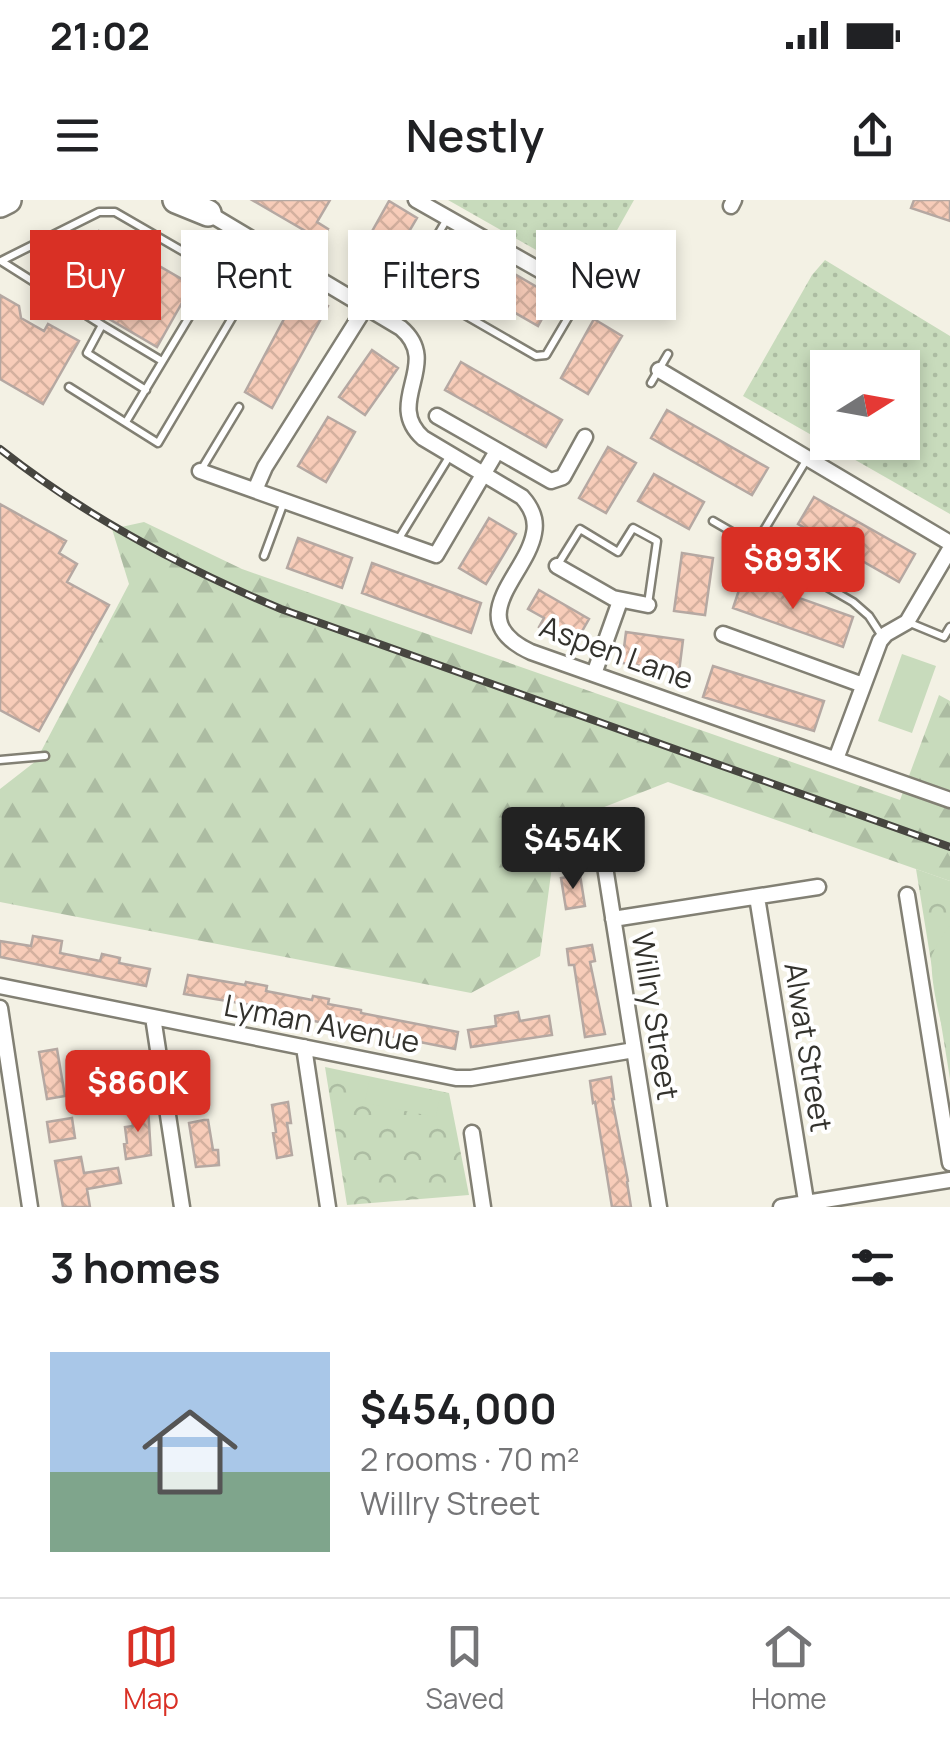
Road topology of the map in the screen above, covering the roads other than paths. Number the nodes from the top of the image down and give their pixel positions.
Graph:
1 (8, 200) edge
2 (176, 200) edge
3 (416, 200) edge
4 (0, 204) edge
5 (198, 207) edge
6 (448, 218) junction
7 (234, 230) edge
8 (181, 248) edge
9 (1, 262) edge
10 (536, 268) edge
11 (187, 320) edge
12 (231, 320) edge
13 (357, 320) edge
14 (387, 320) edge
15 (567, 320) edge
16 (102, 325) junction
17 (668, 354) dead end
18 (162, 362) junction
19 (655, 376) joint
20 (69, 387) dead end
21 (146, 390) junction
22 (239, 407) dead end
23 (438, 416) dead end
24 (126, 422) junction
25 (585, 437) dead end
26 (498, 450) junction
27 (450, 454) junction
28 (807, 458) junction
29 (200, 471) joint
30 (484, 473) junction
31 (255, 490) junction
32 (284, 501) junction
33 (712, 521) dead end
34 (398, 542) junction
35 (755, 546) junction
36 (950, 546) edge
37 (264, 556) dead end
38 (558, 566) joint
39 (620, 601) junction
40 (648, 606) joint
41 (907, 622) junction
42 (950, 627) edge
43 (723, 634) dead end
44 (882, 638) junction
45 (594, 674) junction
46 (863, 686) junction
47 (45, 756) dead end
48 (0, 760) edge
49 (836, 760) junction
50 (950, 800) edge
51 (600, 834) dead end
52 (818, 887) dead end
53 (907, 895) dead end
54 (757, 896) junction
55 (613, 919) junction
56 (0, 986) edge
57 (0, 1008) edge
58 (153, 1017) junction
59 (304, 1047) junction
60 (634, 1050) junction
61 (17, 1126) junction
62 (0, 1127) edge
63 (472, 1133) dead end
64 (950, 1164) edge
65 (950, 1180) edge
66 (806, 1205) edge
67 (30, 1207) edge
68 (182, 1207) edge
69 (328, 1207) edge
70 (484, 1207) edge
71 (658, 1207) edge
72 (781, 1207) edge

1 - 4 highway
2 - 5 highway
3 - 6 street
5 - 7 street, Aspen Lane
6 - 10 street
6 - 15 lane
8 - 9 lane
9 - 16 lane
11 - 18 lane
12 - 24 lane
13 - 31 street
14 - 27 street, Aspen Lane
16 - 18 lane
16 - 21 lane
17 - 19 lane
18 - 21 lane
19 - 28 street
20 - 24 lane
21 - 24 lane
22 - 29 lane
23 - 26 street
25 - 26 street
26 - 30 street
27 - 30 street, Aspen Lane
27 - 34 lane
28 - 35 lane
28 - 36 street
29 - 31 street
30 - 34 street
30 - 45 street, Aspen Lane
31 - 32 street
32 - 34 street
32 - 37 lane
33 - 35 lane
35 - 44 lane
36 - 41 street
38 - 39 street
38 - 40 lane
39 - 40 street
39 - 45 street
41 - 42 lane
41 - 44 street
43 - 46 street
44 - 46 street
45 - 49 street, Aspen Lane
46 - 49 street
47 - 48 lane
49 - 50 street, Aspen Lane
51 - 55 street, Willry Street
52 - 54 street
53 - 64 street
54 - 55 street
54 - 66 street, Alwat Street
55 - 60 street, Willry Street
56 - 58 street, Lyman Avenue
57 - 61 street
58 - 59 street, Lyman Avenue
58 - 68 street
59 - 60 street, Lyman Avenue
59 - 69 street
60 - 71 street, Willry Street
61 - 62 street
61 - 67 street
63 - 70 street
65 - 66 street
66 - 72 street

